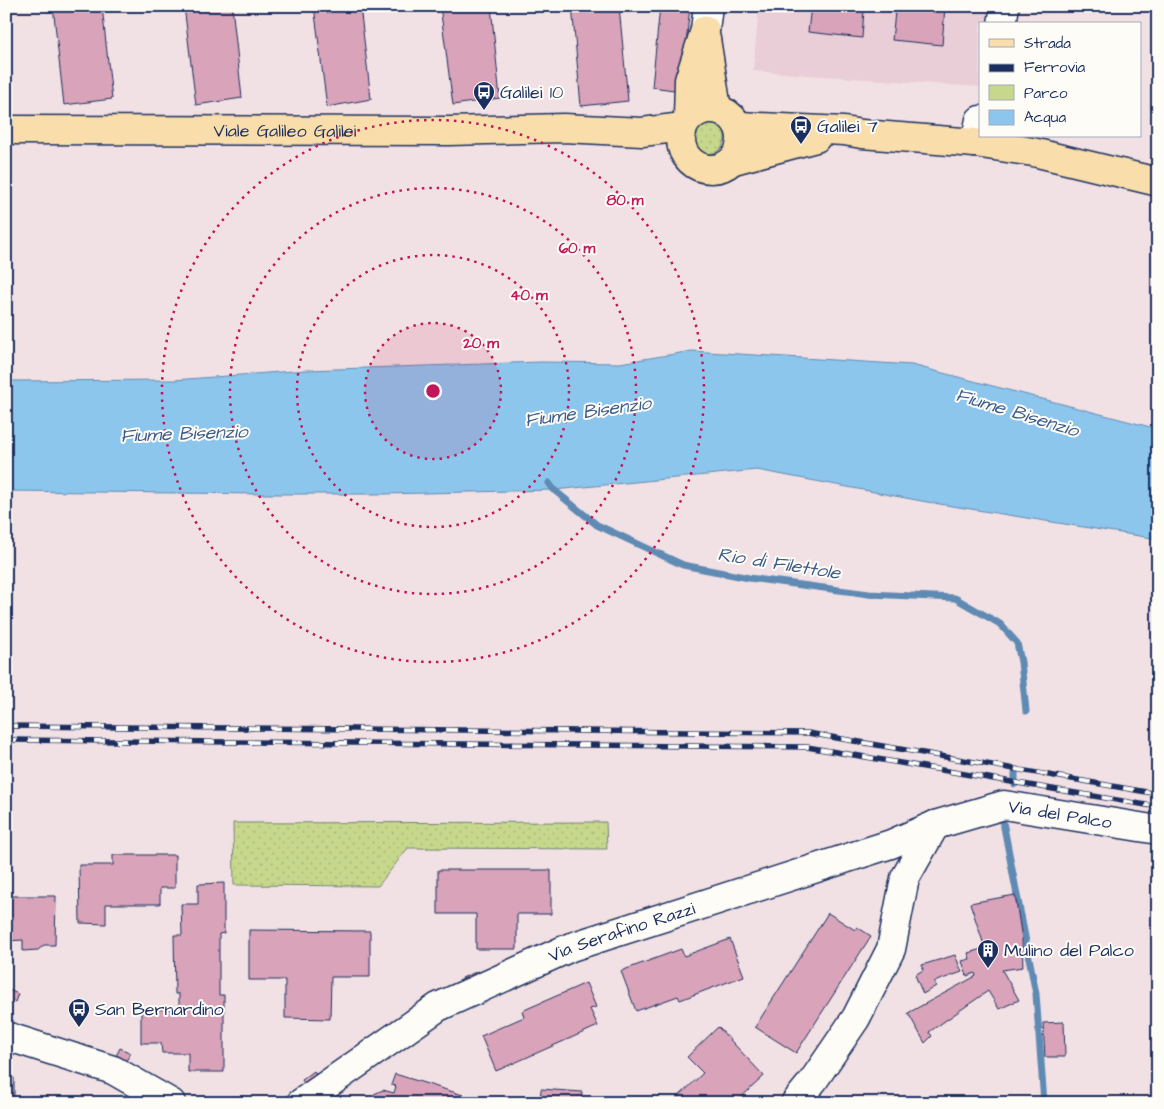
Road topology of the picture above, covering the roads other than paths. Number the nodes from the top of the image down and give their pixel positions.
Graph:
1 (1005, 6) edge
2 (706, 18) edge
3 (1002, 22) edge
4 (717, 109) junction
5 (739, 126) junction
6 (6, 130) edge
7 (844, 131) junction
8 (978, 132) edge
9 (685, 133) junction
10 (994, 138) edge
11 (734, 160) junction
12 (1158, 182) edge
13 (935, 825) junction
14 (1158, 830) edge
15 (892, 844) junction
16 (905, 878) junction
17 (6, 1036) edge
18 (331, 1092) edge
19 (171, 1103) edge
20 (301, 1103) edge
21 (795, 1103) edge

1 - 3 street
2 - 4 main road
2 - 9 main road
4 - 5 main road
4 - 9 main road
5 - 7 main road, Viale Galileo Galilei
5 - 11 main road
6 - 9 main road, Viale Galileo Galilei
7 - 8 main road, Viale Galileo Galilei
7 - 11 main road, Viale Galileo Galilei
9 - 11 main road, Viale Galileo Galilei
10 - 12 main road, Viale Galileo Galilei
13 - 14 street, Via del Palco
13 - 15 street, Via Serafino Razzi
13 - 16 street
15 - 16 street
15 - 18 street, Via Serafino Razzi
16 - 21 street
17 - 19 street
18 - 20 street, Via Serafino Razzi

